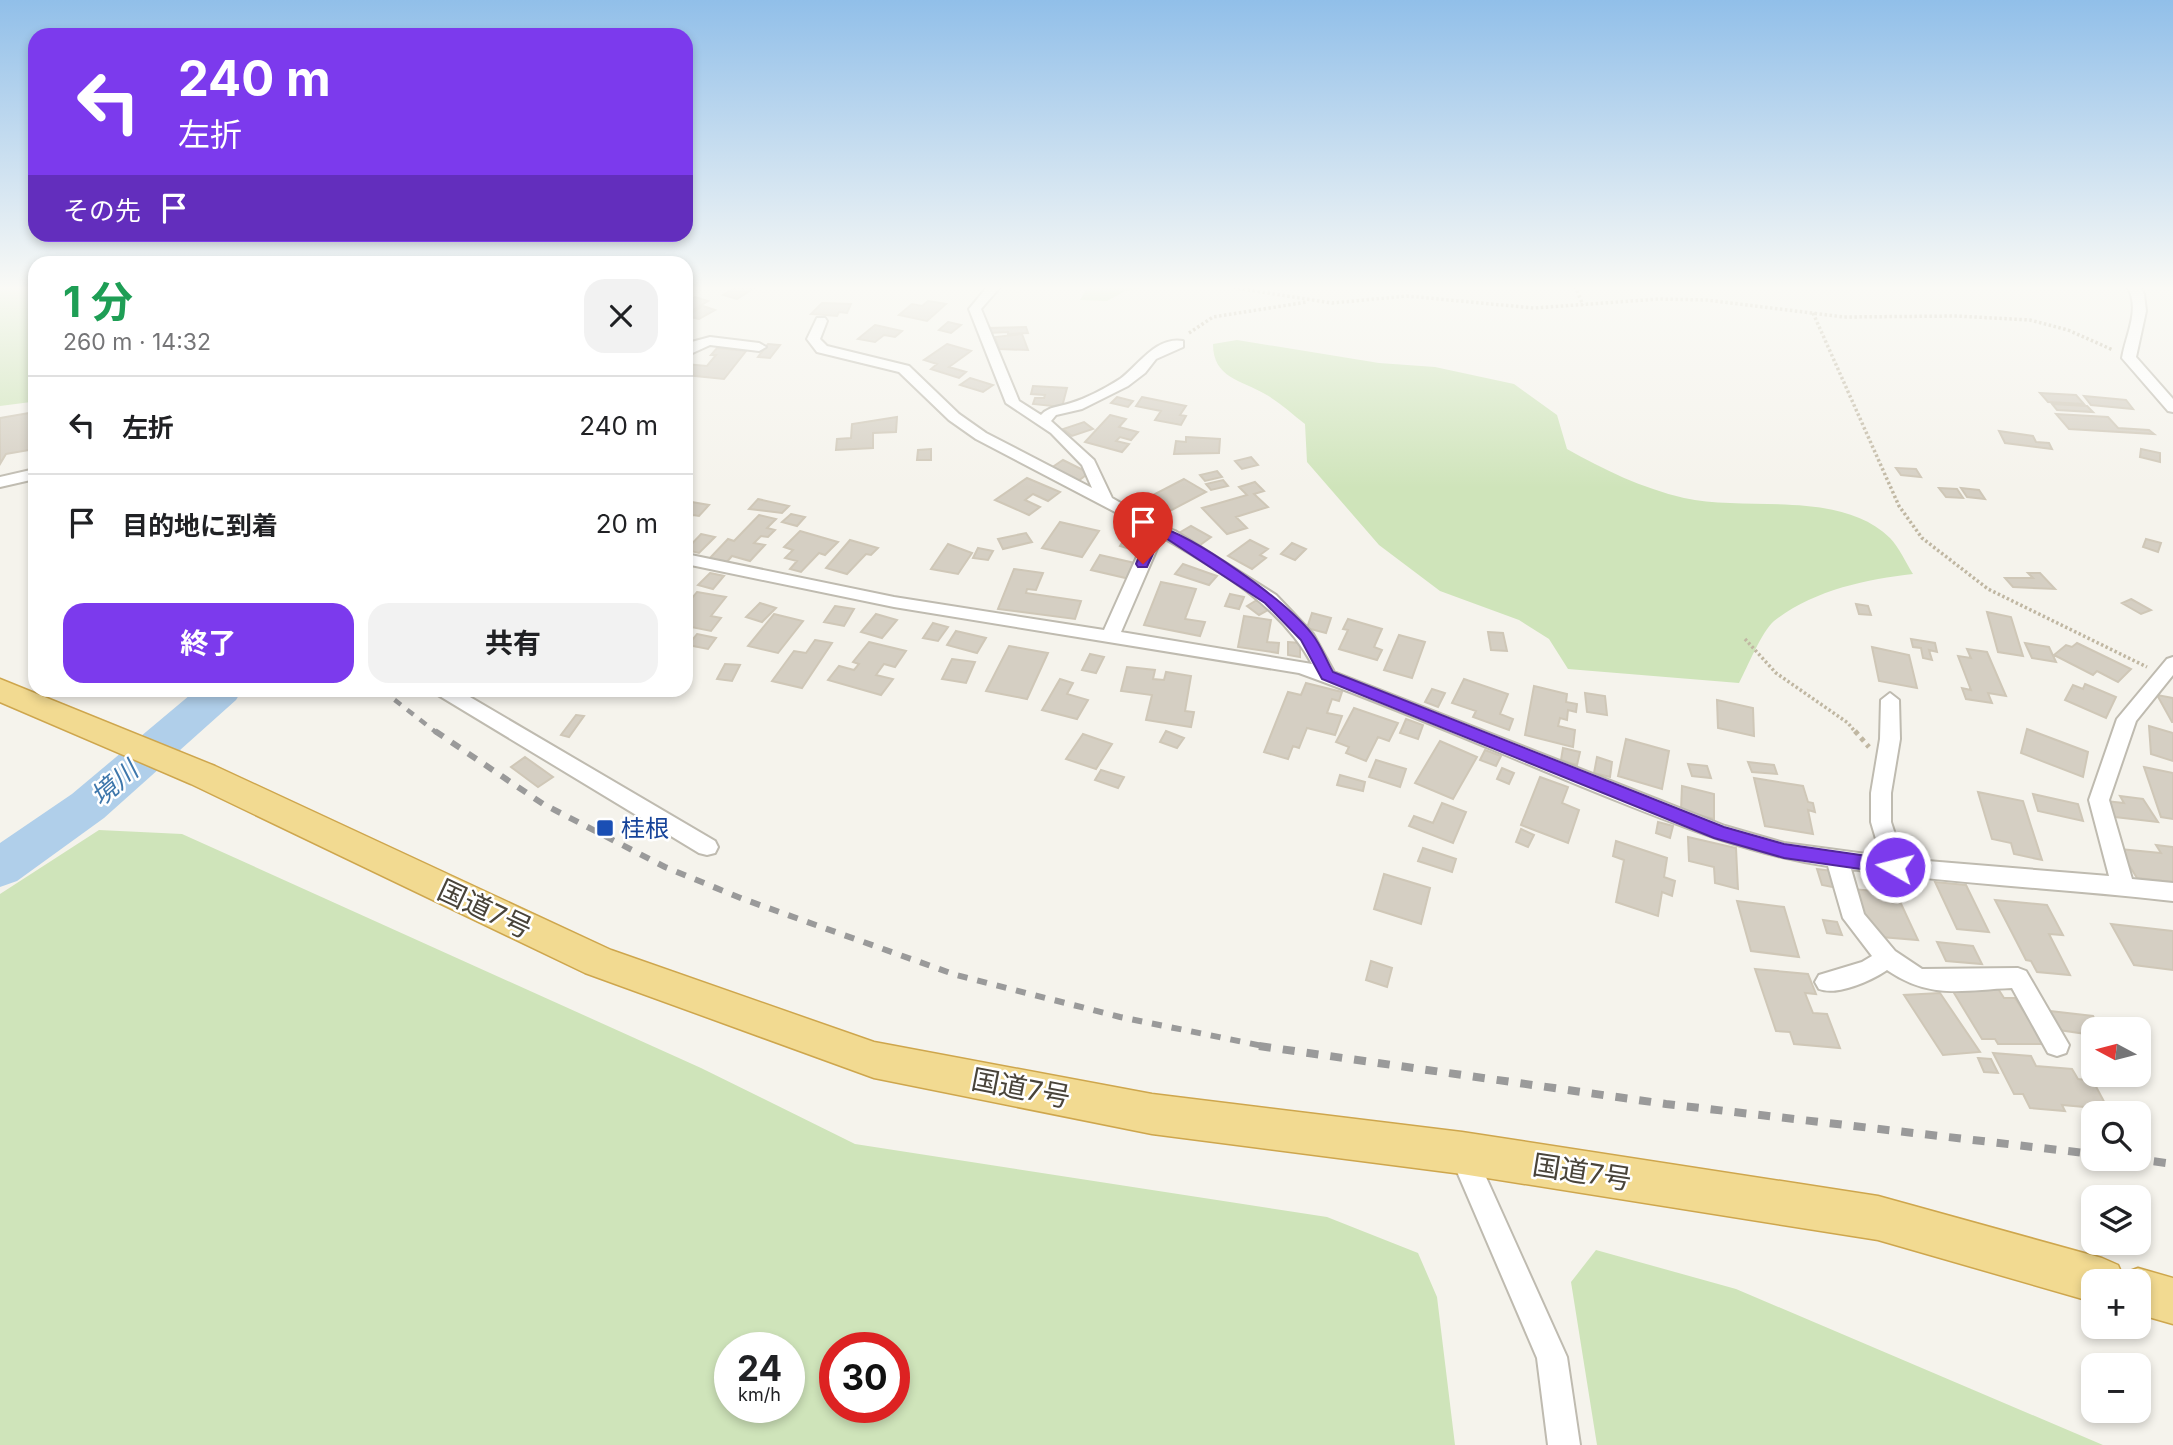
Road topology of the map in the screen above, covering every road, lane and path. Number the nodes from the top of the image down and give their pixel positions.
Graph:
1 (840, 353) edge
2 (992, 353) edge
3 (1157, 353) edge
4 (1831, 353) edge
5 (2119, 353) edge
6 (2130, 353) edge
7 (2129, 358) junction
8 (2173, 408) edge
9 (1043, 422) junction
10 (28, 476) edge
11 (0, 482) edge
12 (1105, 500) junction
13 (1154, 529) junction
14 (693, 560) edge
15 (1110, 638) junction
16 (1745, 639) dead end
17 (2168, 669) edge
18 (1327, 675) junction
19 (0, 690) edge
20 (457, 697) edge
21 (1890, 700) dead end
22 (1886, 766) junction
23 (707, 847) dead end
24 (1837, 859) junction
25 (1895, 867) junction
26 (2123, 887) junction
27 (2173, 892) edge
28 (1887, 958) junction
29 (1827, 982) dead end
30 (2057, 1045) dead end
31 (1462, 1153) junction
32 (2081, 1275) edge
33 (2151, 1295) edge
34 (2173, 1301) edge
35 (1564, 1445) edge

1 - 12 street
2 - 9 street
3 - 9 street
4 - 17 path
5 - 7 path
6 - 7 street
7 - 8 street
9 - 12 street
10 - 11 street
12 - 13 street
13 - 15 street
13 - 18 street
14 - 15 street
15 - 18 street
16 - 22 path
17 - 26 street
18 - 24 street
19 - 31 highway, 国道7号
20 - 23 street
21 - 22 street
22 - 25 street
24 - 25 street
24 - 28 street
25 - 26 street
26 - 27 street
28 - 29 street
28 - 30 street
31 - 32 highway, 国道7号
31 - 35 street
33 - 34 highway

